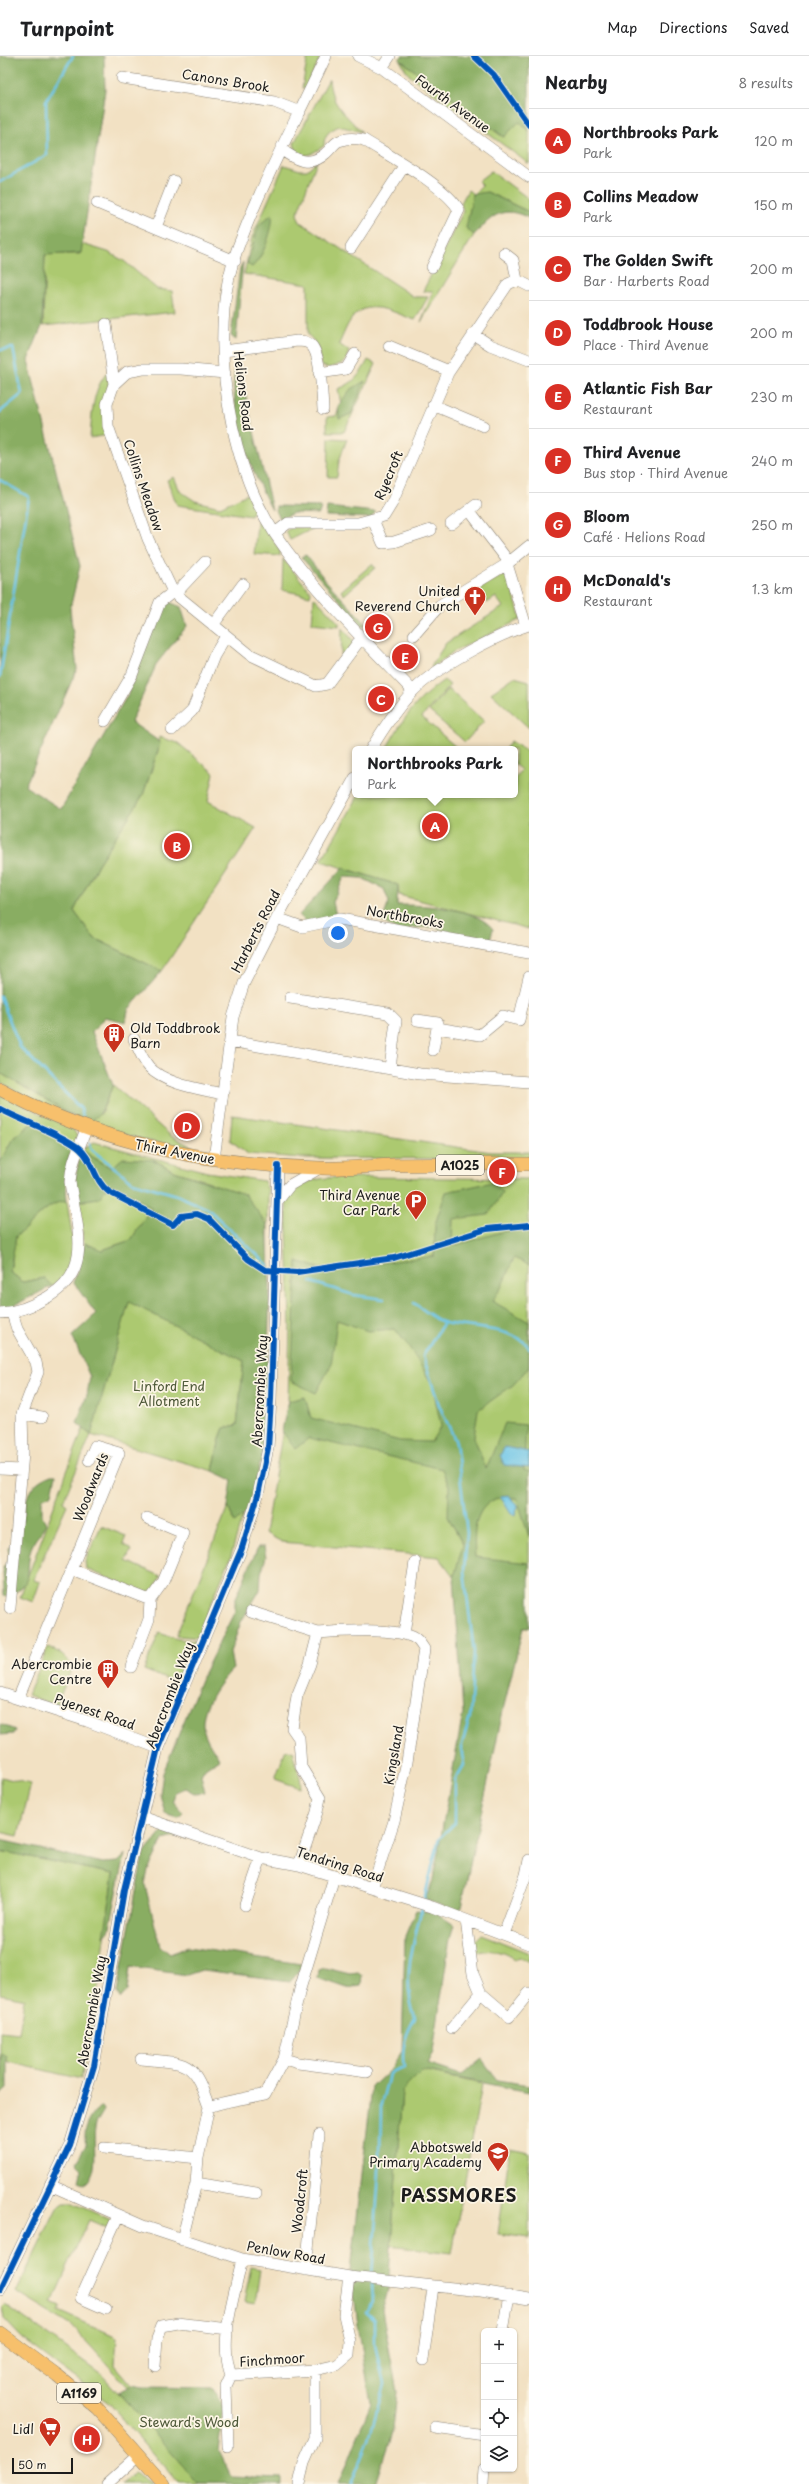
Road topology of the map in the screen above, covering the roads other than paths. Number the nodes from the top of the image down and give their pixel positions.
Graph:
1 (326, 56) edge
2 (358, 56) edge
3 (390, 56) edge
4 (382, 68) junction
5 (122, 78) dead end
6 (300, 112) junction
7 (281, 149) junction
8 (404, 166) junction
9 (529, 177) edge
10 (174, 181) dead end
11 (97, 203) dead end
12 (156, 227) junction
13 (351, 248) dead end
14 (504, 254) dead end
15 (235, 261) junction
16 (432, 266) dead end
17 (517, 280) junction
18 (529, 286) edge
19 (106, 324) dead end
20 (473, 334) junction
21 (389, 346) dead end
22 (224, 351) junction
23 (355, 354) dead end
24 (529, 360) edge
25 (449, 371) junction
26 (225, 373) junction
27 (320, 373) junction
28 (114, 384) junction
29 (433, 405) junction
30 (323, 409) dead end
31 (483, 426) dead end
32 (373, 520) junction
33 (451, 524) dead end
34 (431, 530) dead end
35 (275, 534) junction
36 (529, 546) edge
37 (204, 562) dead end
38 (508, 563) junction
39 (244, 584) dead end
40 (174, 593) junction
41 (213, 625) junction
42 (528, 626) edge
43 (414, 635) dead end
44 (226, 636) junction
45 (362, 637) junction
46 (412, 691) junction
47 (105, 721) dead end
48 (172, 730) dead end
49 (373, 746) edge
50 (352, 783) edge
51 (277, 918) junction
52 (529, 953) edge
53 (529, 977) edge
54 (290, 998) dead end
55 (417, 1020) dead end
56 (437, 1028) junction
57 (134, 1039) dead end
58 (230, 1041) junction
59 (433, 1050) dead end
60 (390, 1068) junction
61 (529, 1082) edge
62 (0, 1089) edge
63 (222, 1094) junction
64 (86, 1129) junction
65 (214, 1159) junction
66 (529, 1164) edge
67 (278, 1166) junction
68 (320, 1168) junction
69 (278, 1200) junction
70 (0, 1313) edge
71 (12, 1313) junction
72 (22, 1414) junction
73 (42, 1417) dead end
74 (89, 1460) dead end
75 (0, 1469) edge
76 (21, 1470) junction
77 (147, 1518) dead end
78 (415, 1562) dead end
79 (71, 1568) junction
80 (150, 1600) junction
81 (10, 1608) dead end
82 (252, 1612) dead end
83 (318, 1633) junction
84 (404, 1634) junction
85 (130, 1667) dead end
86 (0, 1693) edge
87 (18, 1699) junction
88 (158, 1748) junction
89 (142, 1817) junction
90 (261, 1858) junction
91 (529, 1860) edge
92 (299, 1865) junction
93 (334, 1877) junction
94 (372, 1888) junction
95 (245, 1906) dead end
96 (466, 1920) junction
97 (504, 1934) junction
98 (529, 1944) edge
99 (481, 1993) junction
100 (529, 1993) edge
101 (452, 2028) dead end
102 (141, 2059) dead end
103 (284, 2059) junction
104 (367, 2072) dead end
105 (209, 2107) junction
106 (320, 2135) dead end
107 (104, 2148) dead end
108 (198, 2158) junction
109 (196, 2183) junction
110 (50, 2185) junction
111 (256, 2193) dead end
112 (118, 2216) junction
113 (182, 2240) junction
114 (242, 2259) junction
115 (306, 2270) junction
116 (349, 2277) junction
117 (433, 2287) junction
118 (0, 2290) edge
119 (509, 2295) junction
120 (529, 2299) edge
121 (106, 2309) dead end
122 (504, 2328) edge
123 (228, 2329) junction
124 (0, 2333) edge
125 (5, 2342) edge
126 (423, 2360) dead end
127 (155, 2366) dead end
128 (315, 2370) junction
129 (231, 2375) junction
130 (435, 2428) dead end
131 (481, 2435) edge
132 (228, 2446) dead end
133 (139, 2455) junction
134 (484, 2472) edge
135 (107, 2484) edge
136 (164, 2484) edge
137 (299, 2484) edge
138 (484, 2484) edge

1 - 6 street, Helions Road
2 - 4 street, Fourth Avenue
3 - 4 street
4 - 9 street, Fourth Avenue
5 - 6 street, Canons Brook
6 - 7 street, Helions Road
7 - 8 street
7 - 15 street, Helions Road
8 - 13 street
8 - 16 street
10 - 12 street
11 - 12 street
12 - 15 street
14 - 17 street
15 - 22 street, Helions Road
17 - 18 street
17 - 20 street, Ryecroft
19 - 28 street, Collins Meadow
20 - 24 street
20 - 25 street, Ryecroft
21 - 25 street
22 - 26 street, Helions Road
22 - 27 street
23 - 27 street
25 - 29 street, Ryecroft
26 - 28 street
26 - 35 street, Helions Road
27 - 30 street
28 - 40 street, Collins Meadow
29 - 31 street
29 - 32 street, Ryecroft
32 - 34 street
32 - 35 street, Ryecroft
33 - 38 street
35 - 45 street, Helions Road
36 - 38 street
37 - 40 street
38 - 42 street
38 - 43 street
39 - 41 street
40 - 41 street, Collins Meadow
40 - 47 street
41 - 44 street, Collins Meadow
42 - 46 street
44 - 45 street, Collins Meadow
44 - 48 street
45 - 46 street, Helions Road
46 - 49 street
50 - 51 street, Harberts Road
51 - 52 street, Northbrooks
51 - 58 street, Harberts Road
53 - 56 street
54 - 60 street
55 - 56 street
56 - 59 street
57 - 63 street
58 - 60 street
58 - 63 street, Harberts Road
60 - 61 street
62 - 64 main road, Third Avenue / A1025
63 - 65 street, Harberts Road
64 - 65 main road, Third Avenue / A1025
64 - 71 street
65 - 67 main road, Third Avenue / A1025
66 - 68 main road, Third Avenue / A1025
67 - 68 main road, Third Avenue / A1025
67 - 69 street, Abercrombie Way
68 - 69 street
69 - 88 street, Abercrombie Way
70 - 71 street
71 - 72 street
72 - 73 street
72 - 76 street
74 - 79 street, Woodwards
75 - 76 street
76 - 81 street
77 - 80 street
78 - 84 street
79 - 80 street
79 - 87 street, Woodwards
80 - 85 street
82 - 83 street, Kingsland
83 - 84 street, Kingsland
83 - 92 street
84 - 94 street, Kingsland
86 - 87 street, Pyenest Road
87 - 88 street, Pyenest Road
88 - 89 street, Abercrombie Way
89 - 90 street, Tendring Road
89 - 110 street, Abercrombie Way
90 - 92 street, Tendring Road
90 - 95 street
91 - 97 street
92 - 93 street, Tendring Road
93 - 94 street, Tendring Road
93 - 103 street
94 - 96 street, Tendring Road
96 - 97 street, Tendring Road
96 - 99 street
97 - 98 street, Tendring Road
99 - 100 street
99 - 101 street
102 - 105 street
103 - 104 street
103 - 105 street
105 - 108 street
106 - 115 street, Woodcroft
107 - 108 street
108 - 109 street
109 - 111 street
109 - 113 street
110 - 112 street, Penlow Road
110 - 118 street, Abercrombie Way
112 - 113 street, Penlow Road
112 - 121 street
113 - 114 street, Penlow Road
114 - 115 street, Penlow Road
114 - 123 street, Finchmoor
115 - 116 street, Penlow Road
116 - 117 street, Penlow Road
116 - 128 street, Finchmoor
117 - 119 street, Penlow Road
117 - 126 street
119 - 120 street, Penlow Road
119 - 122 street
123 - 127 street
123 - 129 street, Finchmoor
124 - 125 main road, A1169
125 - 133 main road, A1169
128 - 129 street, Finchmoor
128 - 137 street, Finchmoor
129 - 132 street, Finchmoor
130 - 131 street
133 - 135 street
133 - 136 main road, A1169
134 - 138 street

